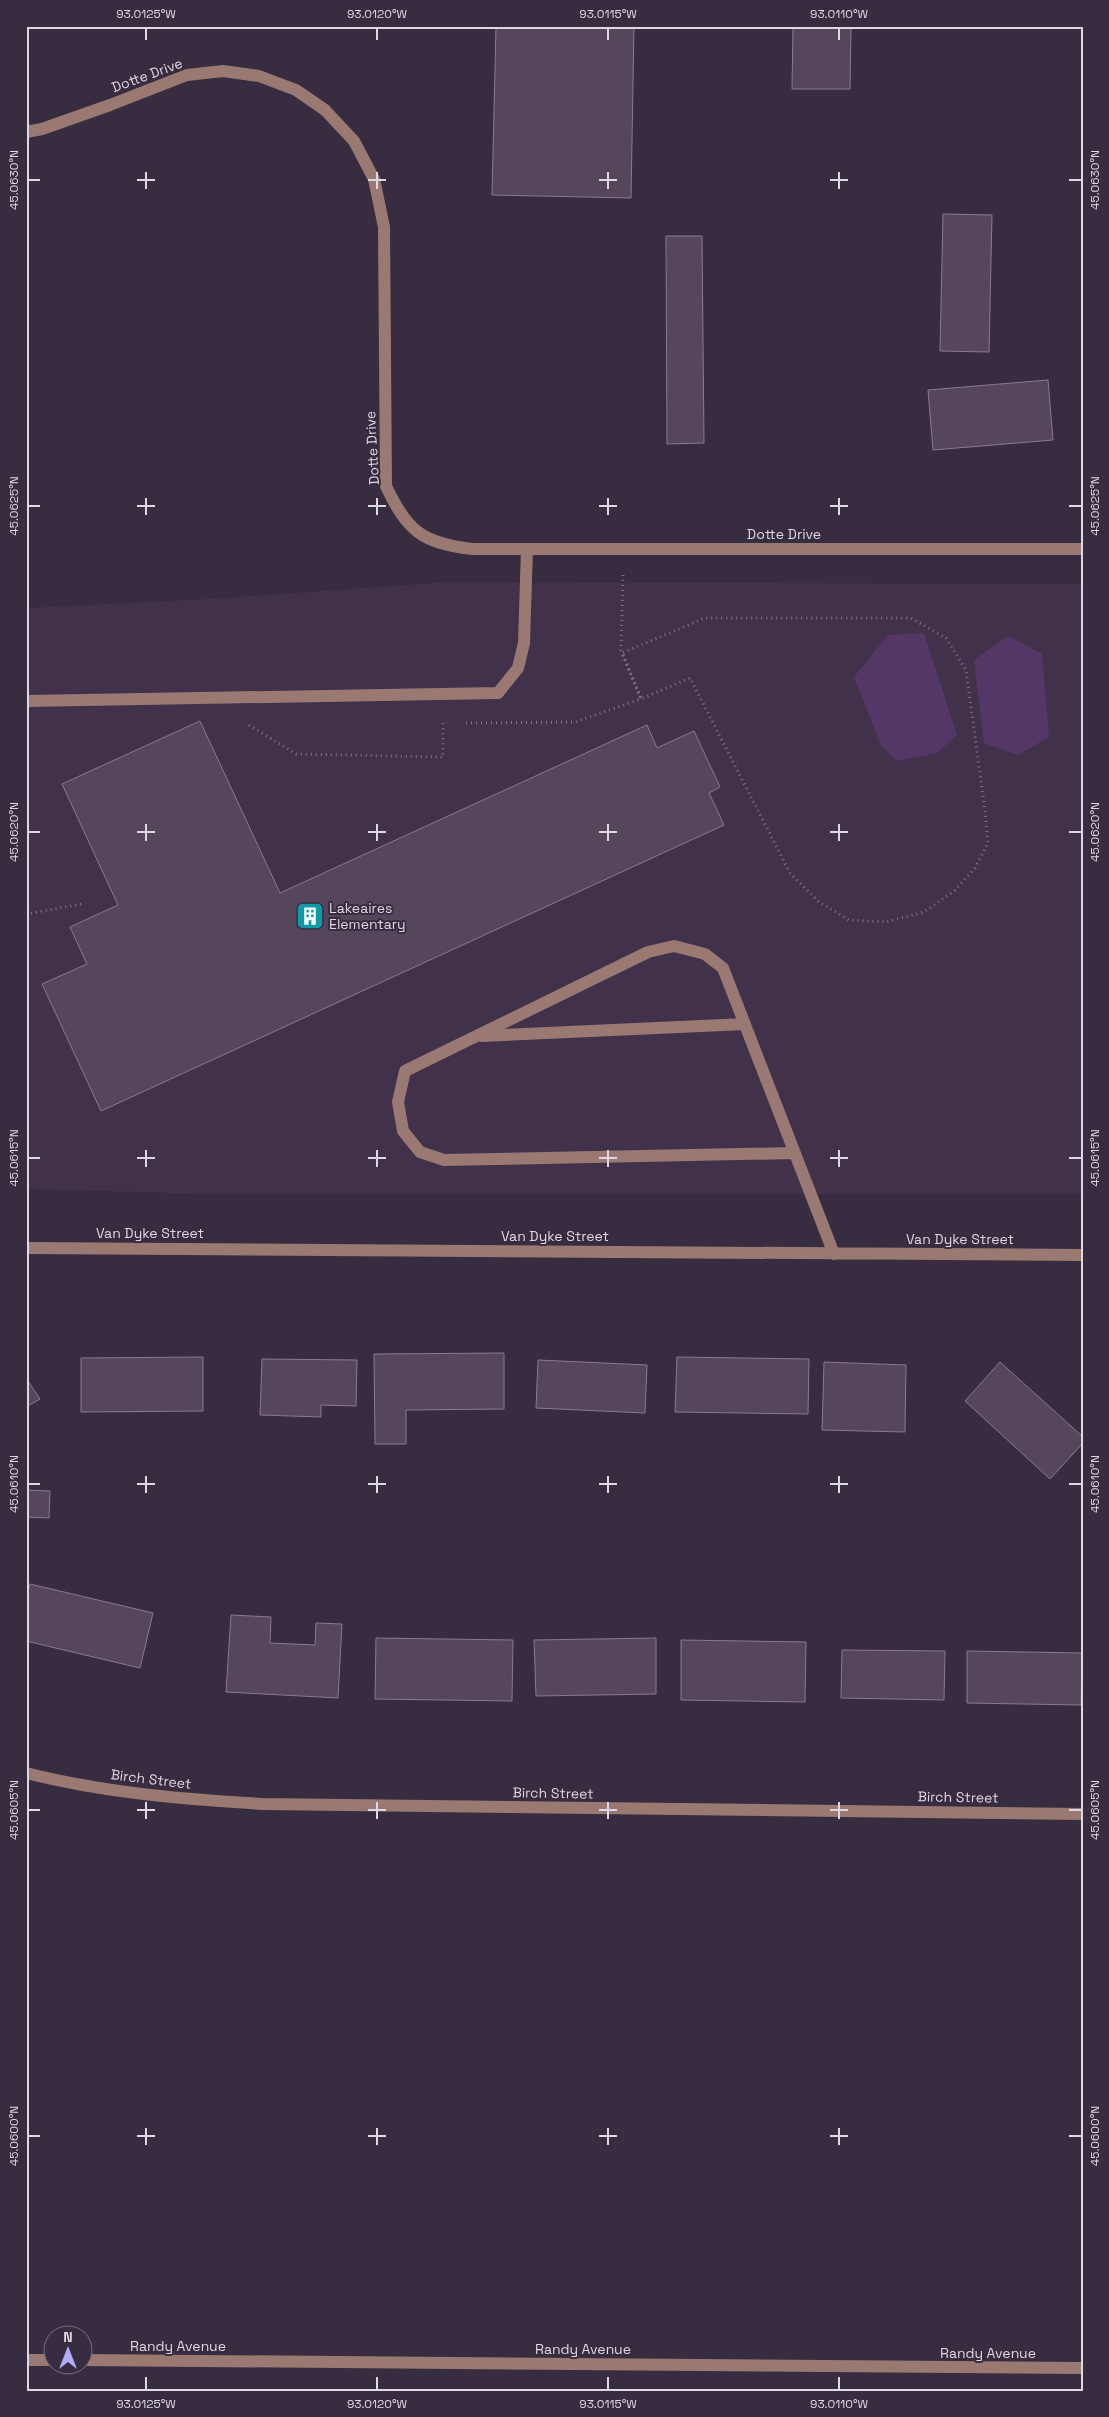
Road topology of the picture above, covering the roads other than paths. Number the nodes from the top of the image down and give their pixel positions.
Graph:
1 (26, 132) edge
2 (527, 549) junction
3 (1083, 549) edge
4 (26, 701) edge
5 (745, 1024) junction
6 (477, 1036) junction
7 (795, 1153) junction
8 (26, 1248) edge
9 (834, 1254) junction
10 (1083, 1255) edge
11 (26, 1773) edge
12 (1083, 1814) edge
13 (26, 2360) edge
14 (42, 2360) edge
15 (92, 2360) edge
16 (1083, 2368) edge

1 - 2 street, Dotte Drive
2 - 3 street, Dotte Drive
2 - 4 street
5 - 6 street
5 - 6 street
5 - 7 street
6 - 7 street
7 - 9 street
8 - 9 street, Van Dyke Street
9 - 10 street, Van Dyke Street
11 - 12 street, Birch Street
13 - 14 street
15 - 16 street, Randy Avenue

